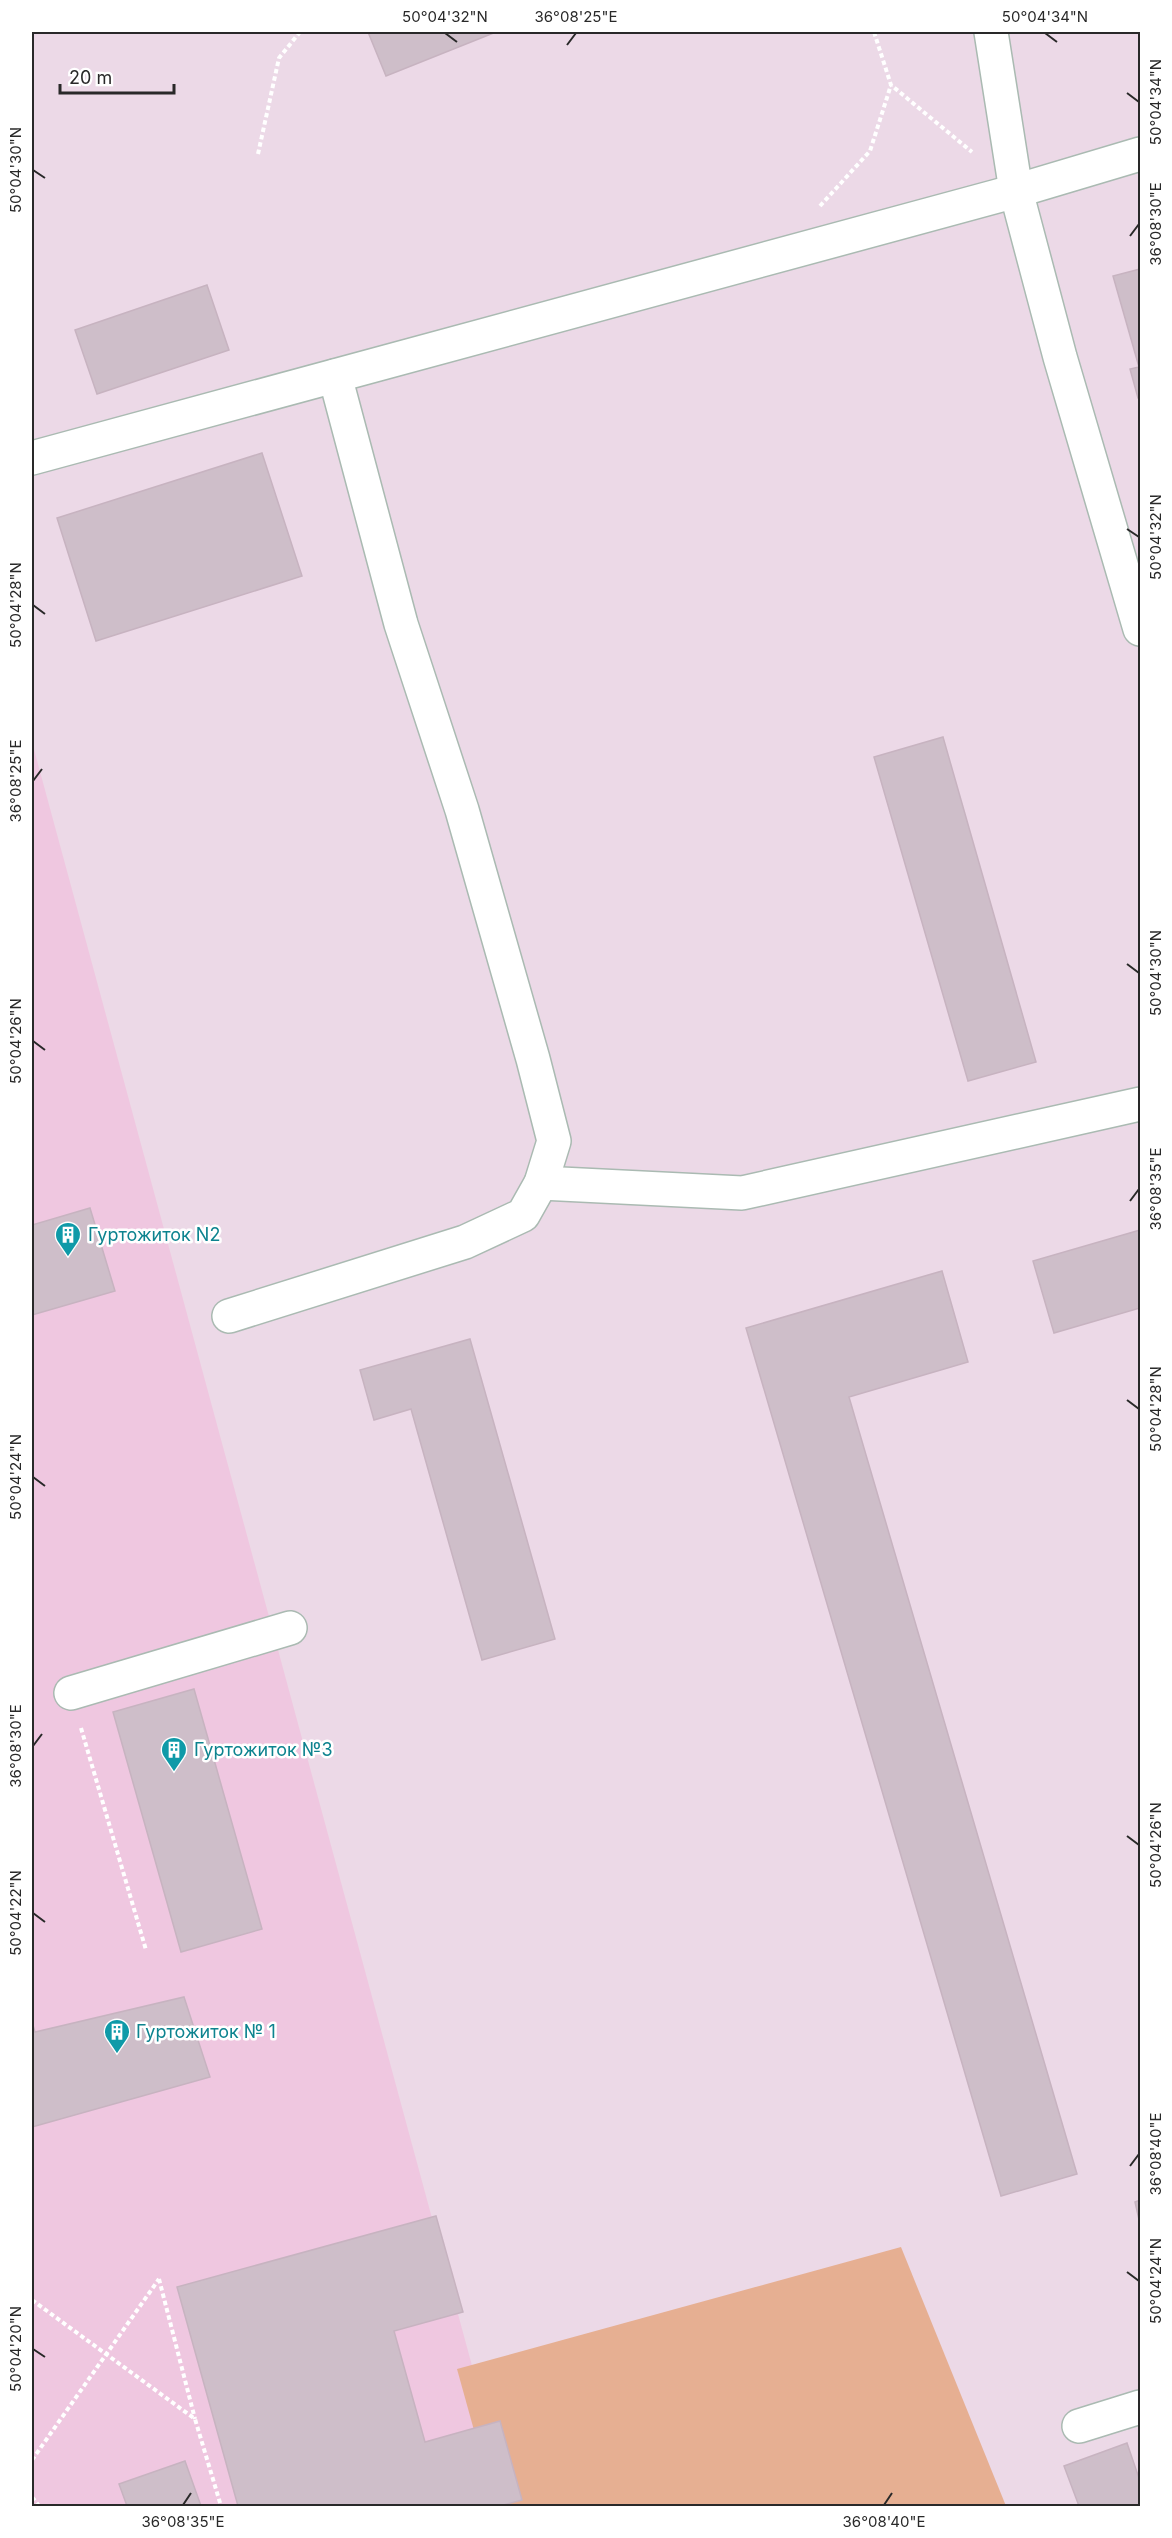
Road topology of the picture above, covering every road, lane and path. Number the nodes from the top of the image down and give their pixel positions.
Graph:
1 (300, 32) edge
2 (874, 32) edge
3 (991, 32) edge
4 (891, 85) junction
5 (258, 154) dead end
6 (1140, 154) edge
7 (975, 155) dead end
8 (1016, 191) junction
9 (817, 210) dead end
10 (335, 376) junction
11 (32, 458) edge
12 (1140, 629) edge
13 (1140, 1104) edge
14 (541, 1183) junction
15 (228, 1316) dead end
16 (290, 1628) dead end
17 (71, 1693) joint
18 (146, 1950) dead end
19 (32, 2300) edge
20 (105, 2356) junction
21 (1140, 2407) edge
22 (195, 2419) junction
23 (1079, 2426) dead end
24 (32, 2460) edge
25 (32, 2497) edge
26 (39, 2506) edge
27 (221, 2506) edge

1 - 5 path
2 - 4 path
3 - 8 street
4 - 7 path
4 - 9 path
6 - 8 street
8 - 10 street
8 - 12 street
10 - 11 street
10 - 14 street
13 - 14 street
14 - 15 street
16 - 17 street
17 - 18 path
19 - 20 path
20 - 22 path
20 - 22 path
20 - 24 path
21 - 23 street
22 - 27 path
25 - 26 path

